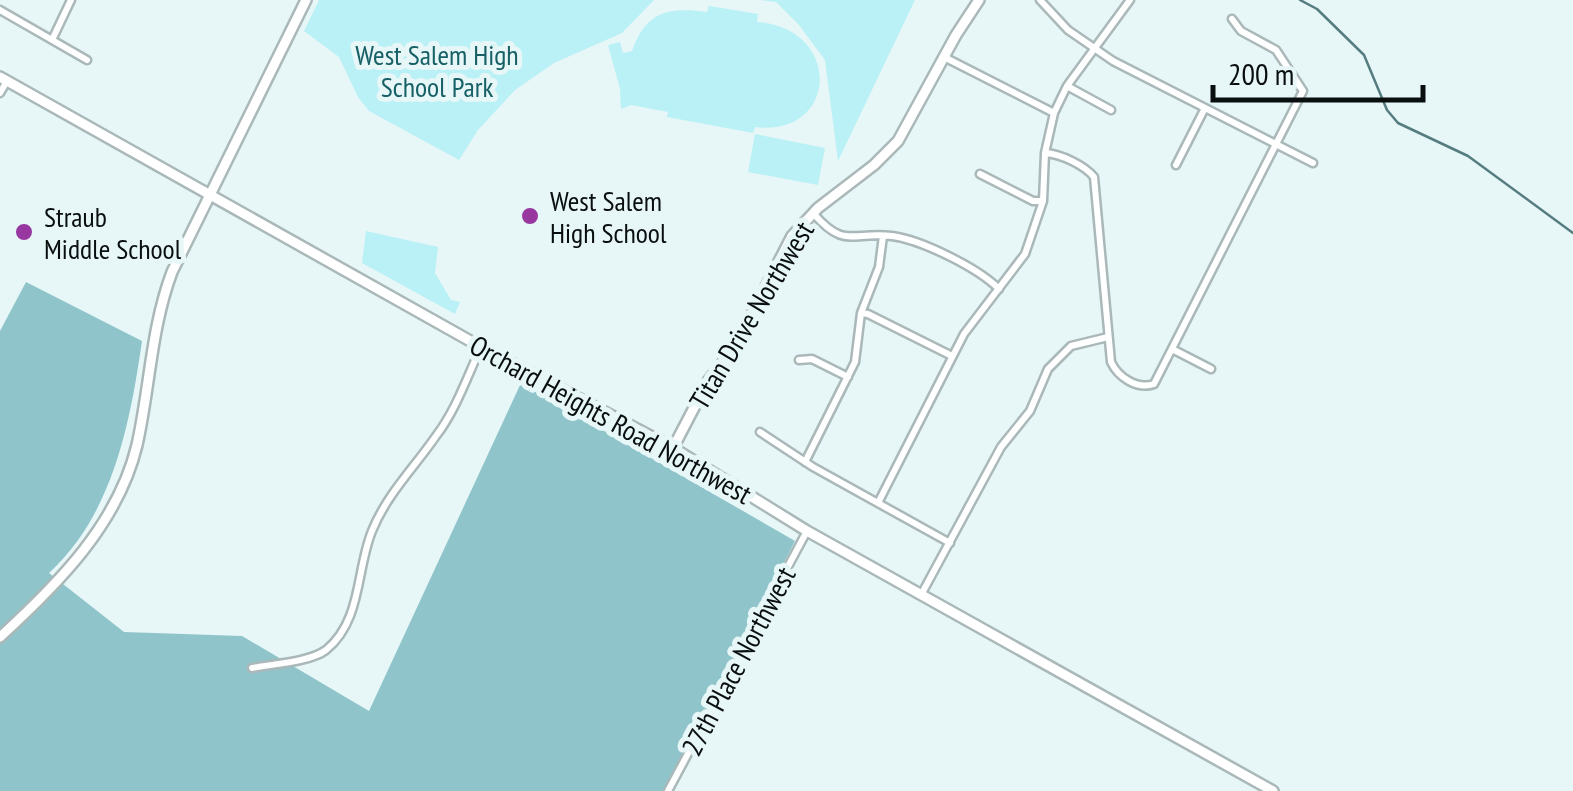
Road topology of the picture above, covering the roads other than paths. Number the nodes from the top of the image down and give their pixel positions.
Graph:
1 (71, 0) edge
2 (306, 0) edge
3 (979, 0) edge
4 (1040, 0) edge
5 (1130, 0) edge
6 (0, 10) edge
7 (1232, 19) dead end
8 (52, 40) junction
9 (1093, 49) junction
10 (944, 56) junction
11 (87, 60) dead end
12 (4, 79) edge
13 (1067, 86) junction
14 (0, 93) edge
15 (1205, 108) junction
16 (1111, 110) dead end
17 (1054, 113) junction
18 (1277, 145) junction
19 (1046, 152) junction
20 (1314, 163) dead end
21 (1176, 166) dead end
22 (980, 174) dead end
23 (208, 195) junction
24 (1044, 202) junction
25 (812, 212) junction
26 (883, 236) junction
27 (999, 289) junction
28 (860, 313) junction
29 (1108, 337) junction
30 (481, 348) junction
31 (1174, 350) junction
32 (952, 356) junction
33 (799, 360) dead end
34 (1211, 369) dead end
35 (848, 377) junction
36 (760, 432) dead end
37 (673, 448) junction
38 (805, 462) junction
39 (878, 503) junction
40 (807, 532) junction
41 (950, 542) junction
42 (921, 595) junction
43 (0, 637) edge
44 (252, 668) dead end
45 (668, 791) edge
46 (1273, 791) edge

1 - 8 street
2 - 23 street
3 - 10 street, Titan Drive Northwest
4 - 9 street
5 - 9 street
6 - 8 street
7 - 18 street
8 - 11 street
9 - 13 street
9 - 15 street
10 - 17 street
10 - 25 street, Titan Drive Northwest
12 - 14 street
12 - 23 street, Orchard Heights Road Northwest
13 - 16 street
13 - 17 street
15 - 18 street
15 - 21 street
17 - 19 street
18 - 20 street
18 - 31 street
19 - 24 street
19 - 29 street
22 - 24 street
23 - 30 street, Orchard Heights Road Northwest
23 - 43 street
24 - 27 street
25 - 26 street
25 - 37 street, Titan Drive Northwest
26 - 27 street
26 - 28 street
27 - 32 street
28 - 32 street
28 - 35 street
29 - 31 street
29 - 41 street
30 - 37 street, Orchard Heights Road Northwest
30 - 44 street
31 - 34 street
32 - 39 street
33 - 35 street
35 - 38 street
36 - 38 street
37 - 40 street, Orchard Heights Road Northwest
38 - 39 street
39 - 41 street
40 - 42 street, Orchard Heights Road Northwest
40 - 45 street, 27th Place Northwest
41 - 42 street
42 - 46 street, Orchard Heights Road Northwest

